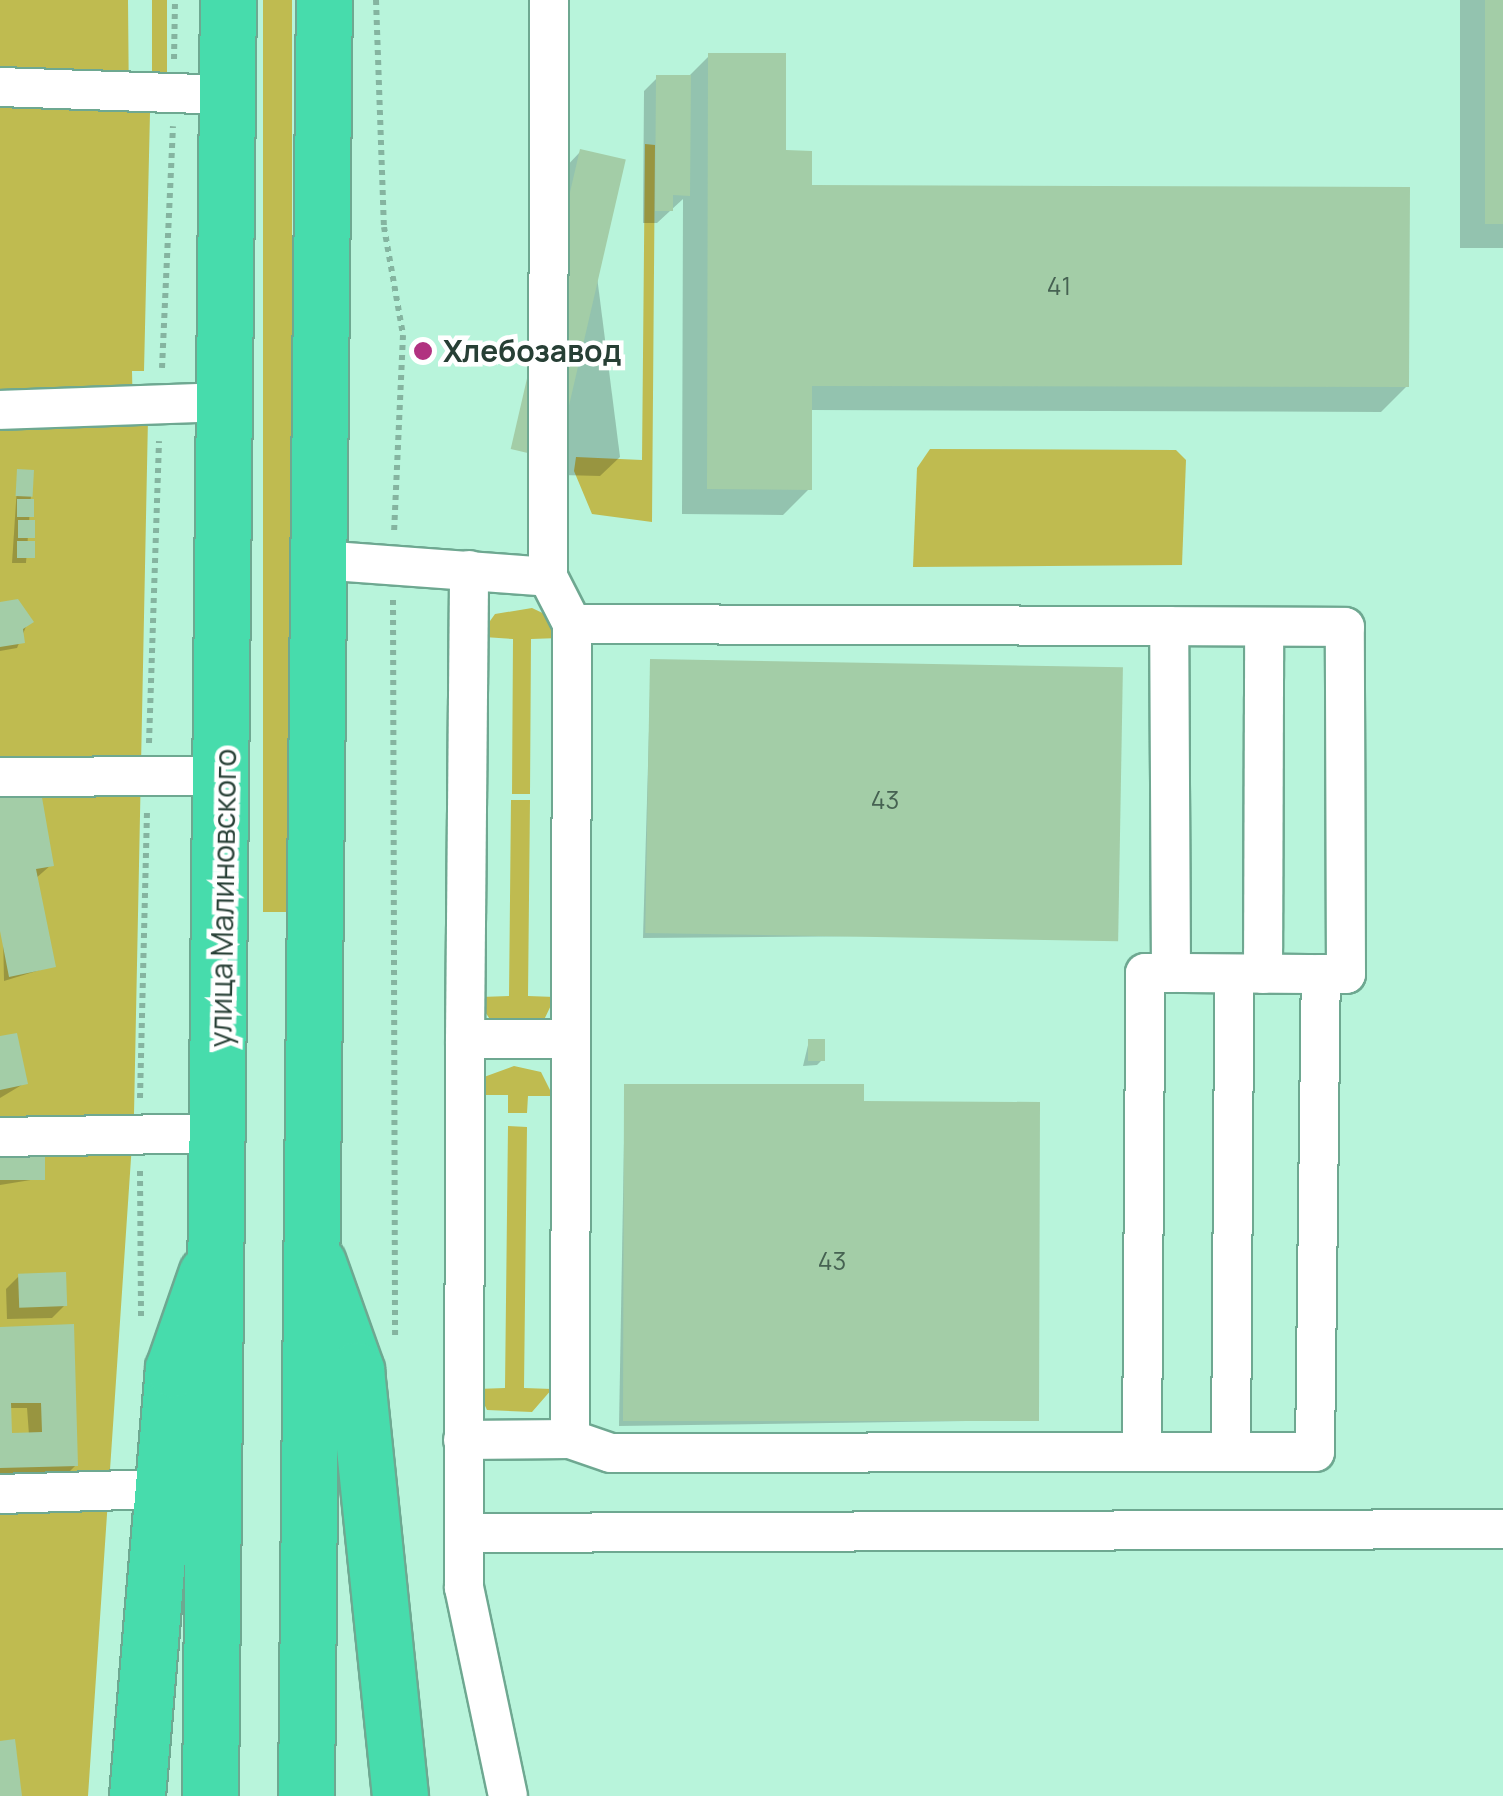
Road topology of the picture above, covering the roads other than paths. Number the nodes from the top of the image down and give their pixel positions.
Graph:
1 (228, 0) edge
2 (324, 0) edge
3 (549, 0) edge
4 (0, 86) edge
5 (228, 95) junction
6 (229, 402) junction
7 (0, 410) edge
8 (318, 560) junction
9 (469, 570) junction
10 (548, 576) junction
11 (572, 624) junction
12 (1169, 626) junction
13 (1264, 627) junction
14 (226, 776) junction
15 (0, 777) edge
16 (1171, 973) junction
17 (1249, 974) junction
18 (1321, 974) junction
19 (465, 1039) junction
20 (571, 1039) junction
21 (220, 1132) junction
22 (0, 1137) edge
23 (308, 1236) junction
24 (220, 1239) junction
25 (570, 1439) junction
26 (463, 1440) junction
27 (1142, 1452) junction
28 (1231, 1452) junction
29 (160, 1489) junction
30 (0, 1494) edge
31 (1503, 1529) edge
32 (464, 1533) junction
33 (137, 1796) edge
34 (210, 1796) edge
35 (306, 1796) edge
36 (400, 1796) edge
37 (508, 1796) edge

1 - 5 highway, улица Малиновского
2 - 8 highway
3 - 10 street
4 - 5 street
5 - 6 highway, улица Малиновского
6 - 7 street
6 - 14 highway, улица Малиновского
8 - 9 street
8 - 23 highway
9 - 10 street
9 - 19 street
10 - 11 street
11 - 12 street
11 - 20 street
12 - 13 street
12 - 16 street
13 - 17 street
13 - 18 street
14 - 15 street
14 - 21 highway, улица Малиновского
16 - 17 street
16 - 27 street
17 - 18 street
17 - 28 street
18 - 28 street
19 - 20 street
19 - 26 street
20 - 25 street
21 - 22 street
21 - 24 highway, улица Малиновского
23 - 35 highway
23 - 36 highway
24 - 29 highway
24 - 34 highway, улица Малиновского
25 - 26 street
25 - 27 street
26 - 32 street
27 - 28 street
29 - 30 street
29 - 33 highway
31 - 32 street
32 - 37 street

